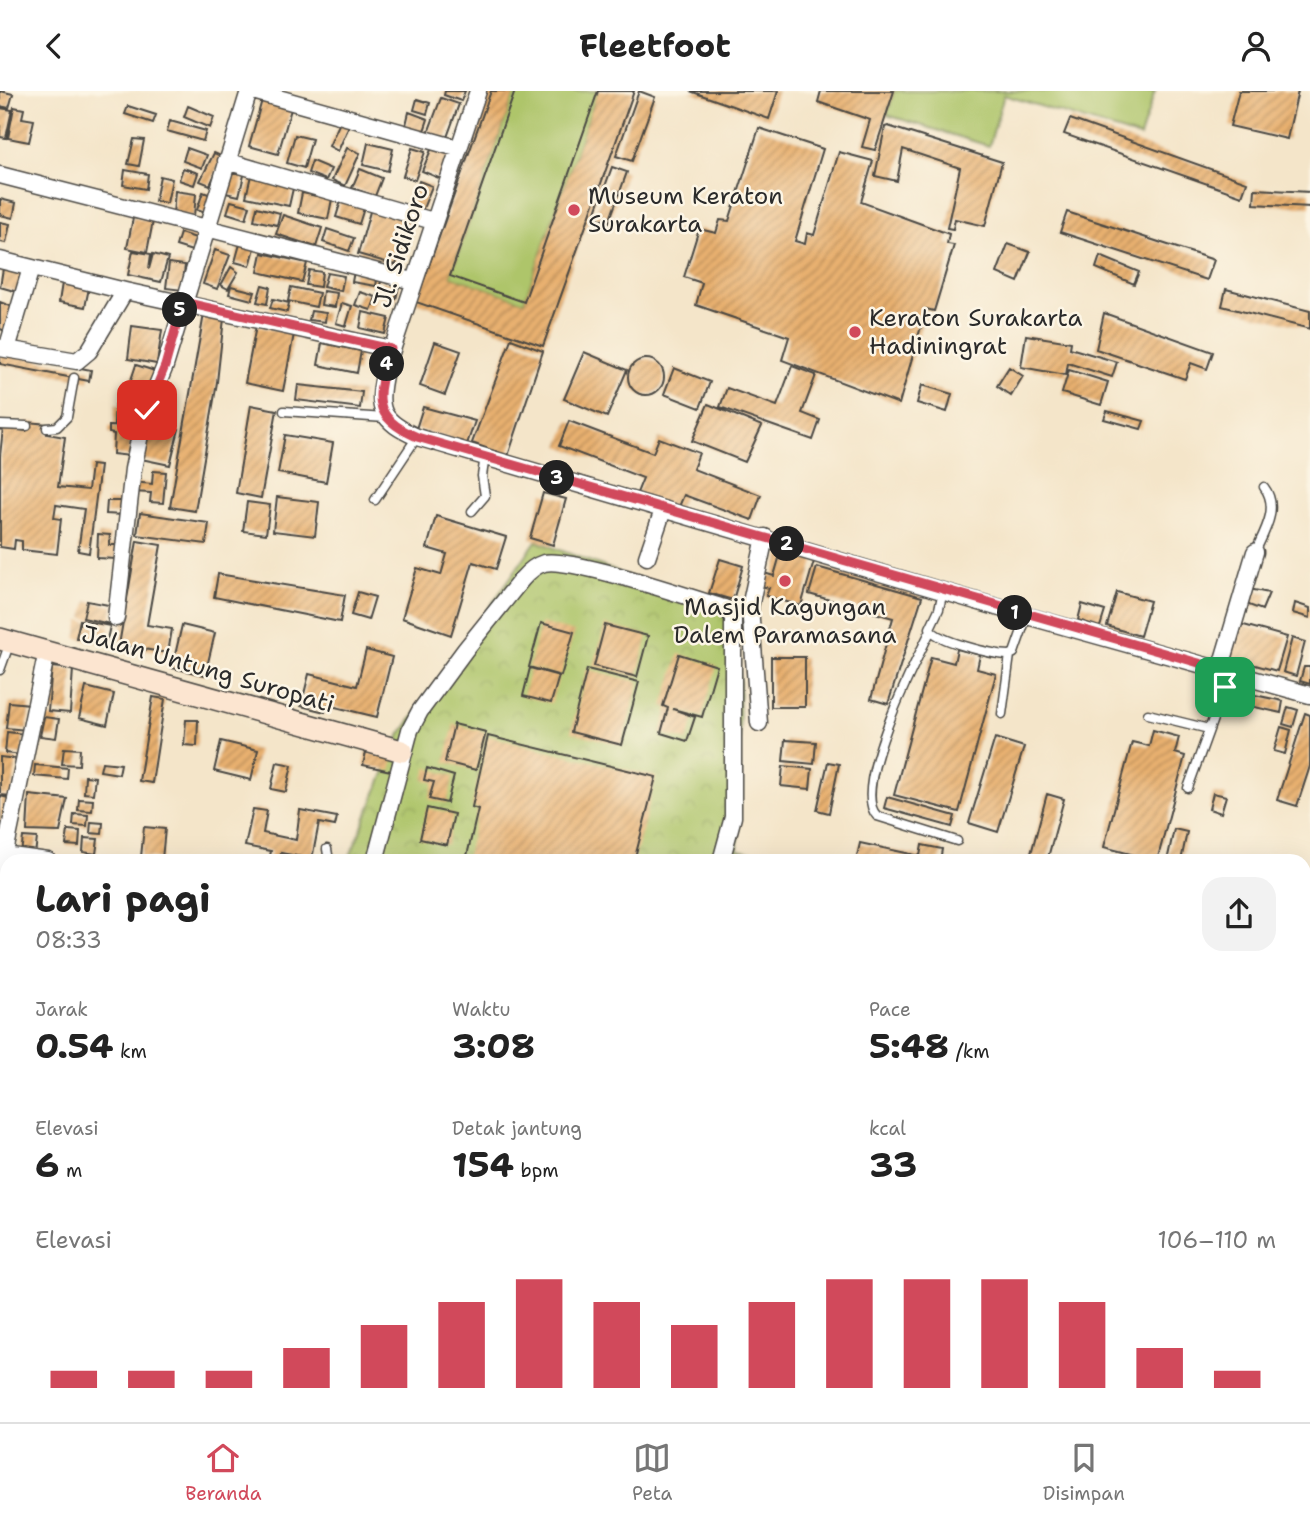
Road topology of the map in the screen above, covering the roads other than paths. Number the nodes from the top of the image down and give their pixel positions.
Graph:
1 (251, 91) edge
2 (478, 91) edge
3 (457, 149) junction
4 (226, 161) junction
5 (0, 175) edge
6 (433, 221) junction
7 (206, 226) junction
8 (0, 260) edge
9 (31, 268) junction
10 (413, 281) junction
11 (125, 291) junction
12 (183, 302) junction
13 (4, 349) edge
14 (391, 349) junction
15 (74, 378) dead end
16 (284, 411) dead end
17 (385, 418) junction
18 (0, 425) edge
19 (27, 426) dead end
20 (47, 428) dead end
21 (417, 437) junction
22 (485, 456) junction
23 (1264, 487) dead end
24 (375, 500) dead end
25 (663, 510) junction
26 (472, 511) dead end
27 (765, 537) junction
28 (1255, 552) joint
29 (642, 569) junction
30 (943, 591) junction
31 (1027, 616) junction
32 (116, 618) dead end
33 (930, 632) junction
34 (5, 640) edge
35 (47, 651) junction
36 (1010, 655) junction
37 (0, 670) edge
38 (1225, 671) junction
39 (1310, 695) edge
40 (1002, 714) dead end
41 (1148, 714) dead end
42 (759, 723) dead end
43 (1209, 729) junction
44 (402, 751) junction
45 (1188, 788) dead end
46 (957, 841) dead end
47 (327, 849) dead end
48 (4, 854) edge
49 (328, 854) edge
50 (377, 854) edge
51 (723, 854) edge

1 - 3 street
1 - 4 street
2 - 3 street, Jl. Sidikoro
3 - 6 street, Jl. Sidikoro
4 - 6 street
4 - 7 street
5 - 7 street
6 - 10 street, Jl. Sidikoro
7 - 10 street
7 - 12 street
8 - 9 street
9 - 11 street
9 - 13 street
10 - 14 street, Jl. Sidikoro
11 - 12 street
11 - 13 street
12 - 14 street
12 - 32 street
14 - 17 street, Jl. Sidikoro
15 - 20 lane
16 - 17 lane
17 - 21 street
18 - 19 lane
21 - 22 street
21 - 24 lane
22 - 25 street
22 - 26 lane
23 - 28 lane
25 - 27 street
25 - 29 street
27 - 30 street
27 - 42 street
28 - 38 street
29 - 44 street
29 - 51 street
30 - 31 street
30 - 33 lane
31 - 36 lane
31 - 38 street
33 - 36 lane
33 - 46 lane
34 - 35 street, Jalan Untung Suropati
34 - 37 lane
35 - 44 street, Jalan Untung Suropati
35 - 48 street
36 - 40 lane
38 - 39 street
38 - 43 lane
41 - 43 lane
43 - 45 lane
44 - 50 street
47 - 49 lane

